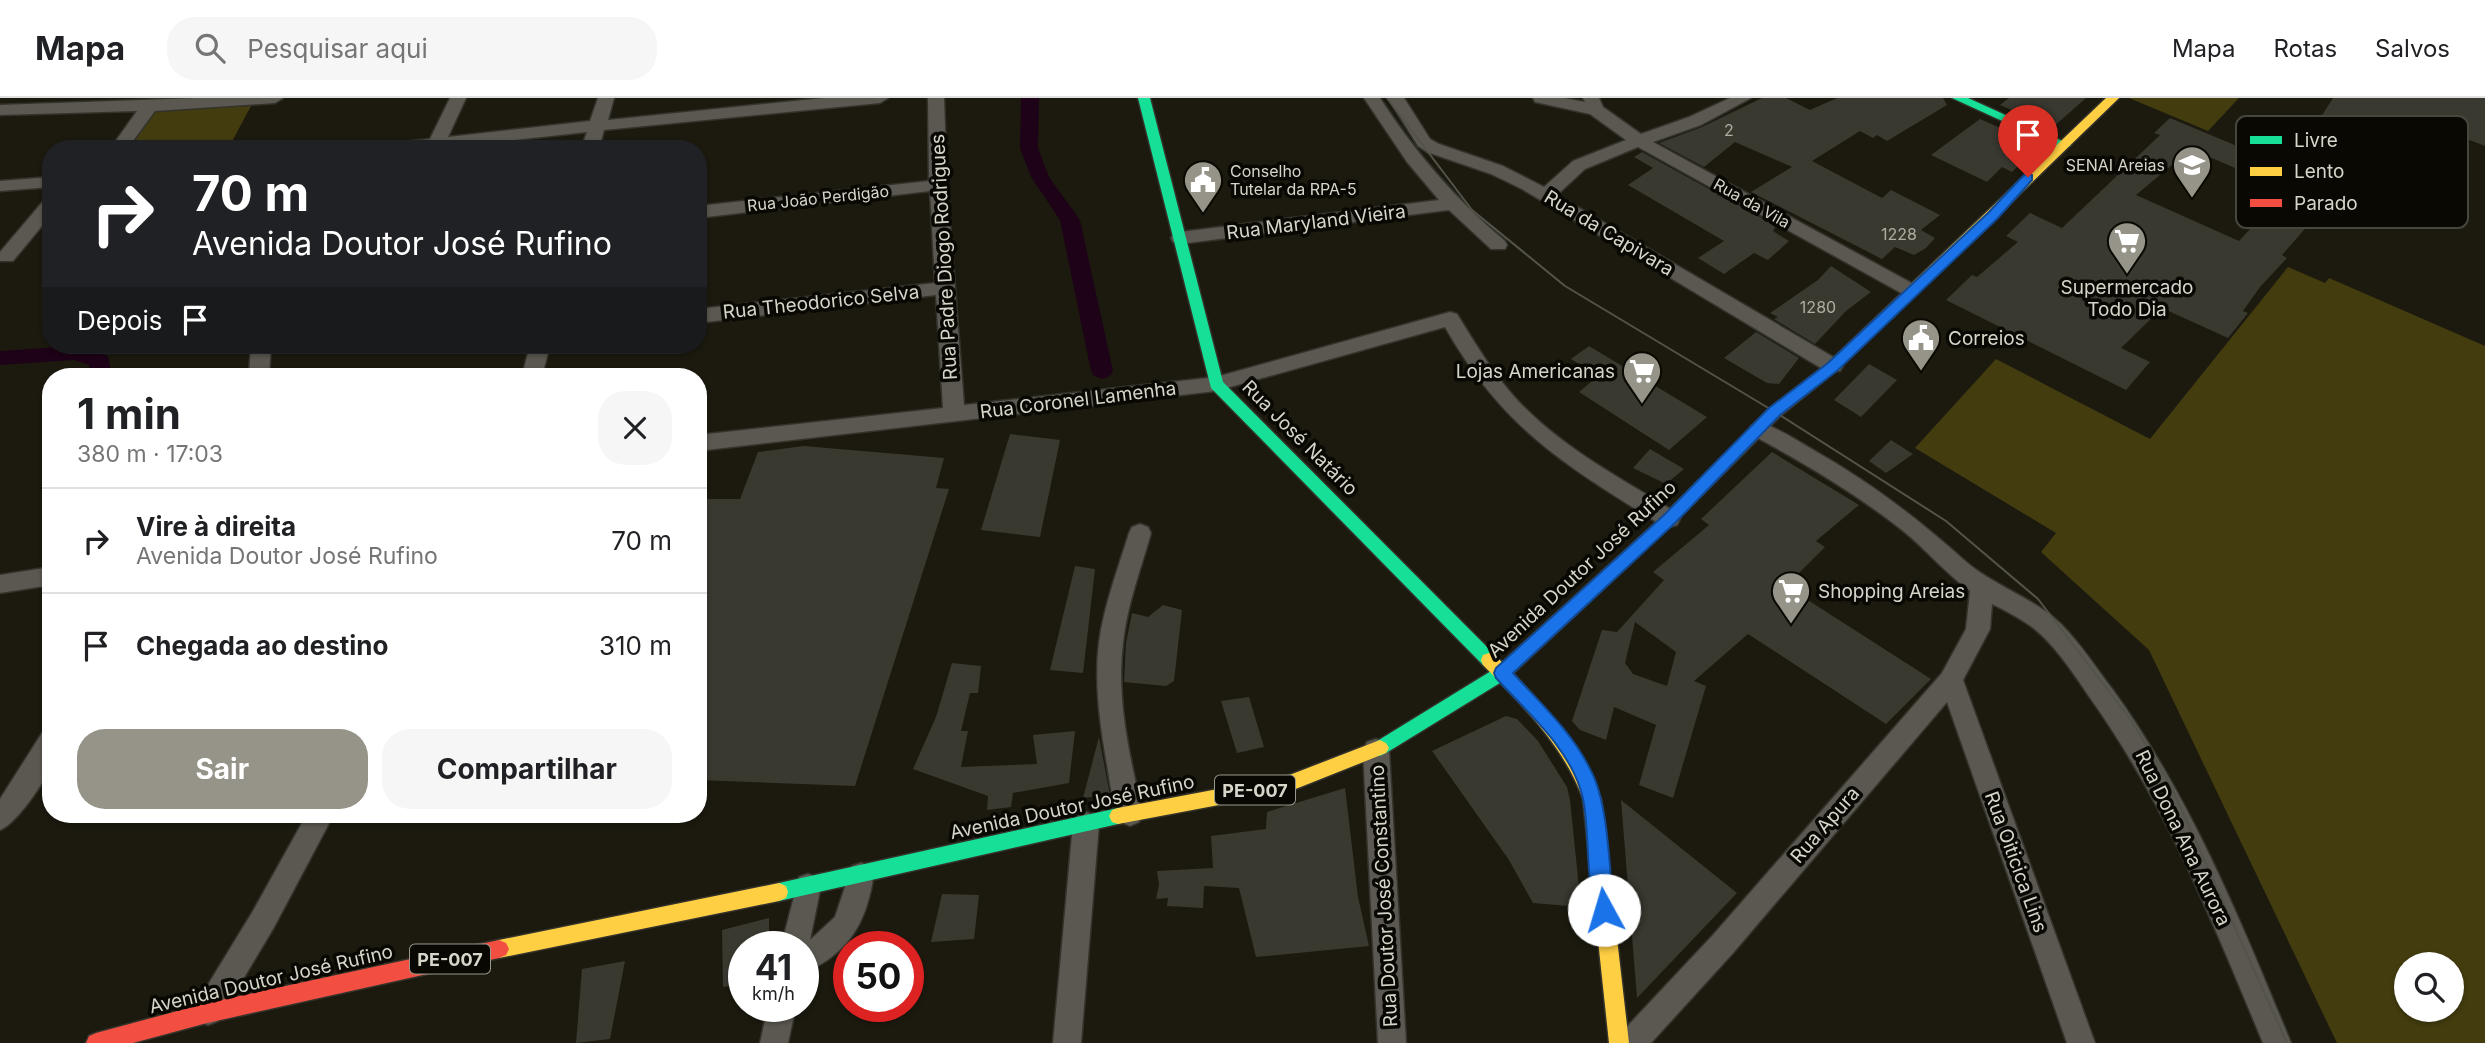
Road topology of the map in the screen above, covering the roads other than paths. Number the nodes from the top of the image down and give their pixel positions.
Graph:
1 (275, 98) edge
2 (458, 98) edge
3 (606, 98) edge
4 (880, 98) edge
5 (936, 98) edge
6 (1144, 98) edge
7 (1372, 98) edge
8 (1396, 98) edge
9 (1541, 98) edge
10 (1743, 98) edge
11 (1958, 98) edge
12 (2113, 98) edge
13 (1593, 104) edge
14 (150, 106) junction
15 (0, 110) edge
16 (596, 125) junction
17 (125, 140) edge
18 (438, 140) edge
19 (456, 140) edge
20 (592, 140) edge
21 (1639, 141) junction
22 (2065, 145) junction
23 (42, 183) edge
24 (937, 185) junction
25 (0, 186) edge
26 (1546, 195) junction
27 (1451, 204) junction
28 (707, 211) edge
29 (42, 214) edge
30 (1180, 238) junction
31 (1498, 245) dead end
32 (6, 257) dead end
33 (944, 288) junction
34 (1910, 290) junction
35 (707, 315) edge
36 (1833, 366) junction
37 (1216, 384) junction
38 (954, 415) junction
39 (1759, 430) junction
40 (707, 442) edge
41 (1669, 519) junction
42 (1140, 533) dead end
43 (42, 577) edge
44 (0, 584) edge
45 (1982, 587) junction
46 (1502, 673) junction
47 (1951, 680) junction
48 (1376, 750) junction
49 (42, 756) edge
50 (1130, 814) junction
51 (0, 818) edge
52 (316, 823) edge
53 (1086, 824) junction
54 (861, 875) junction
55 (807, 886) junction
56 (798, 931) edge
57 (819, 949) edge
58 (206, 1013) junction
59 (779, 1022) edge
60 (96, 1043) edge
61 (774, 1043) edge
62 (1067, 1043) edge
63 (1392, 1043) edge
64 (1619, 1043) edge
65 (1631, 1043) edge
66 (2081, 1043) edge
67 (2277, 1043) edge

1 - 14 street
2 - 18 street
3 - 16 street
4 - 16 street
5 - 24 street, Rua Padre Diogo Rodrigues
6 - 30 main road, Rua José Natário
7 - 27 street
8 - 26 street, Rua da Capivara
9 - 13 street, Rua da Vila
10 - 21 street
11 - 22 main road
12 - 22 main road, Avenida Doutor José Rufino / PE-007
13 - 21 street, Rua da Vila
14 - 15 street
14 - 17 street
16 - 19 street
16 - 20 street
21 - 26 street
21 - 34 street, Rua da Vila
22 - 34 main road, Avenida Doutor José Rufino / PE-007
23 - 25 street
24 - 28 street, Rua João Perdigão
24 - 33 street, Rua Padre Diogo Rodrigues
26 - 36 street, Rua da Capivara
27 - 30 street, Rua Maryland Vieira
27 - 31 street
29 - 32 street
30 - 37 main road, Rua José Natário
33 - 35 street, Rua Theodorico Selva
33 - 38 street, Rua Padre Diogo Rodrigues
34 - 36 main road, Avenida Doutor José Rufino / PE-007
36 - 39 main road, Avenida Doutor José Rufino / PE-007
37 - 38 street, Rua Coronel Lamenha
37 - 41 street, Rua Coronel Lamenha
37 - 46 main road, Rua José Natário
38 - 40 street, Rua Coronel Lamenha
39 - 41 main road, Avenida Doutor José Rufino / PE-007
39 - 45 street, Rua Dona Ana Aurora
41 - 46 main road, Avenida Doutor José Rufino / PE-007
42 - 50 street
43 - 44 street
45 - 47 street, Rua Apura
45 - 67 street, Rua Dona Ana Aurora
46 - 48 main road, Avenida Doutor José Rufino / PE-007
46 - 64 main road, Rua José Natário
47 - 65 street, Rua Apura
47 - 66 street, Rua Oiticica Lins
48 - 50 main road, Avenida Doutor José Rufino / PE-007
48 - 63 street, Rua Doutor José Constantino
49 - 51 street
50 - 53 main road, Avenida Doutor José Rufino / PE-007
52 - 58 street
53 - 54 main road, Avenida Doutor José Rufino / PE-007
53 - 62 street
54 - 55 main road, Avenida Doutor José Rufino / PE-007
54 - 57 street
55 - 56 street
55 - 58 main road, Avenida Doutor José Rufino / PE-007
58 - 60 main road, Avenida Doutor José Rufino / PE-007
59 - 61 street

